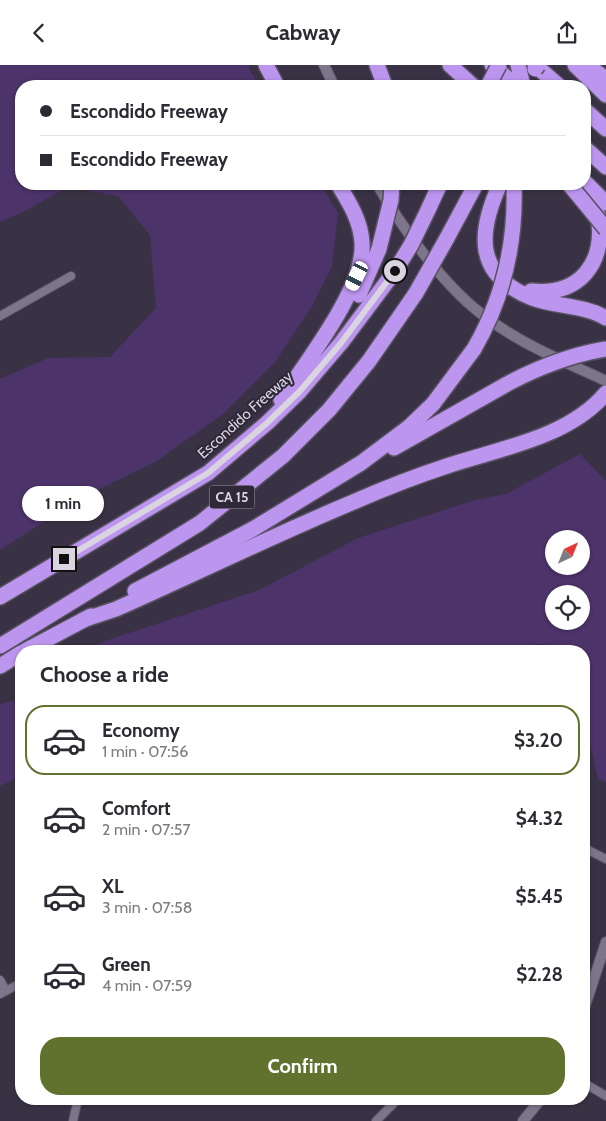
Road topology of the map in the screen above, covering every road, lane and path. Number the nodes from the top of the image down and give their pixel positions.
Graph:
1 (266, 65) edge
2 (324, 65) edge
3 (377, 65) edge
4 (450, 65) edge
5 (493, 65) edge
6 (499, 65) edge
7 (518, 65) edge
8 (575, 65) edge
9 (588, 65) edge
10 (536, 66) edge
11 (606, 79) edge
12 (274, 80) edge
13 (331, 80) edge
14 (383, 80) edge
15 (466, 80) edge
16 (489, 80) edge
17 (490, 80) edge
18 (497, 80) edge
19 (509, 80) edge
20 (523, 80) edge
21 (528, 80) edge
22 (532, 80) edge
23 (552, 80) edge
24 (590, 80) edge
25 (591, 80) edge
26 (606, 95) edge
27 (591, 115) edge
28 (606, 129) edge
29 (591, 153) edge
30 (606, 167) edge
31 (591, 188) edge
32 (341, 190) edge
33 (380, 190) edge
34 (392, 190) edge
35 (437, 190) edge
36 (473, 190) edge
37 (497, 190) edge
38 (514, 190) edge
39 (574, 190) edge
40 (579, 190) edge
41 (606, 203) edge
42 (606, 229) edge
43 (434, 264) junction
44 (71, 276) dead end
45 (516, 289) junction
46 (0, 316) edge
47 (606, 318) edge
48 (606, 349) edge
49 (303, 366) junction
50 (606, 381) edge
51 (606, 393) edge
52 (267, 423) junction
53 (361, 463) junction
54 (0, 597) edge
55 (83, 620) junction
56 (36, 645) edge
57 (0, 646) edge
58 (15, 656) edge
59 (0, 665) edge
60 (590, 851) edge
61 (606, 859) edge
62 (606, 941) edge
63 (0, 980) edge
64 (15, 986) edge
65 (590, 990) edge
66 (3, 991) edge
67 (590, 1087) edge
68 (606, 1096) edge
69 (77, 1105) edge
70 (392, 1105) edge
71 (536, 1105) edge
72 (73, 1121) edge
73 (376, 1121) edge
74 (523, 1121) edge

1 - 12 highway
2 - 13 street
3 - 14 highway
4 - 15 highway
5 - 16 highway, bridge
5 - 18 highway
5 - 19 highway
6 - 17 highway, bridge
7 - 20 highway
8 - 24 highway
9 - 11 highway
10 - 21 highway
10 - 22 highway
10 - 23 highway
25 - 26 highway
27 - 28 highway
29 - 30 highway
31 - 41 highway
32 - 49 highway
33 - 43 street
34 - 49 highway, bridge
35 - 52 highway, Escondido Freeway / CA 15, bridge
36 - 43 highway, CA 15, bridge
37 - 45 highway
38 - 53 highway, bridge
39 - 42 highway, bridge
40 - 45 highway
43 - 50 street
43 - 57 highway, CA 15, bridge
44 - 46 street
45 - 47 highway
48 - 53 highway, bridge
49 - 52 highway
51 - 55 highway
52 - 54 highway, Escondido Freeway / CA 15
53 - 55 highway
55 - 56 highway
58 - 59 highway
60 - 61 street
62 - 65 street
63 - 66 street
64 - 66 street
67 - 68 street
69 - 72 street
70 - 73 street
71 - 74 street

